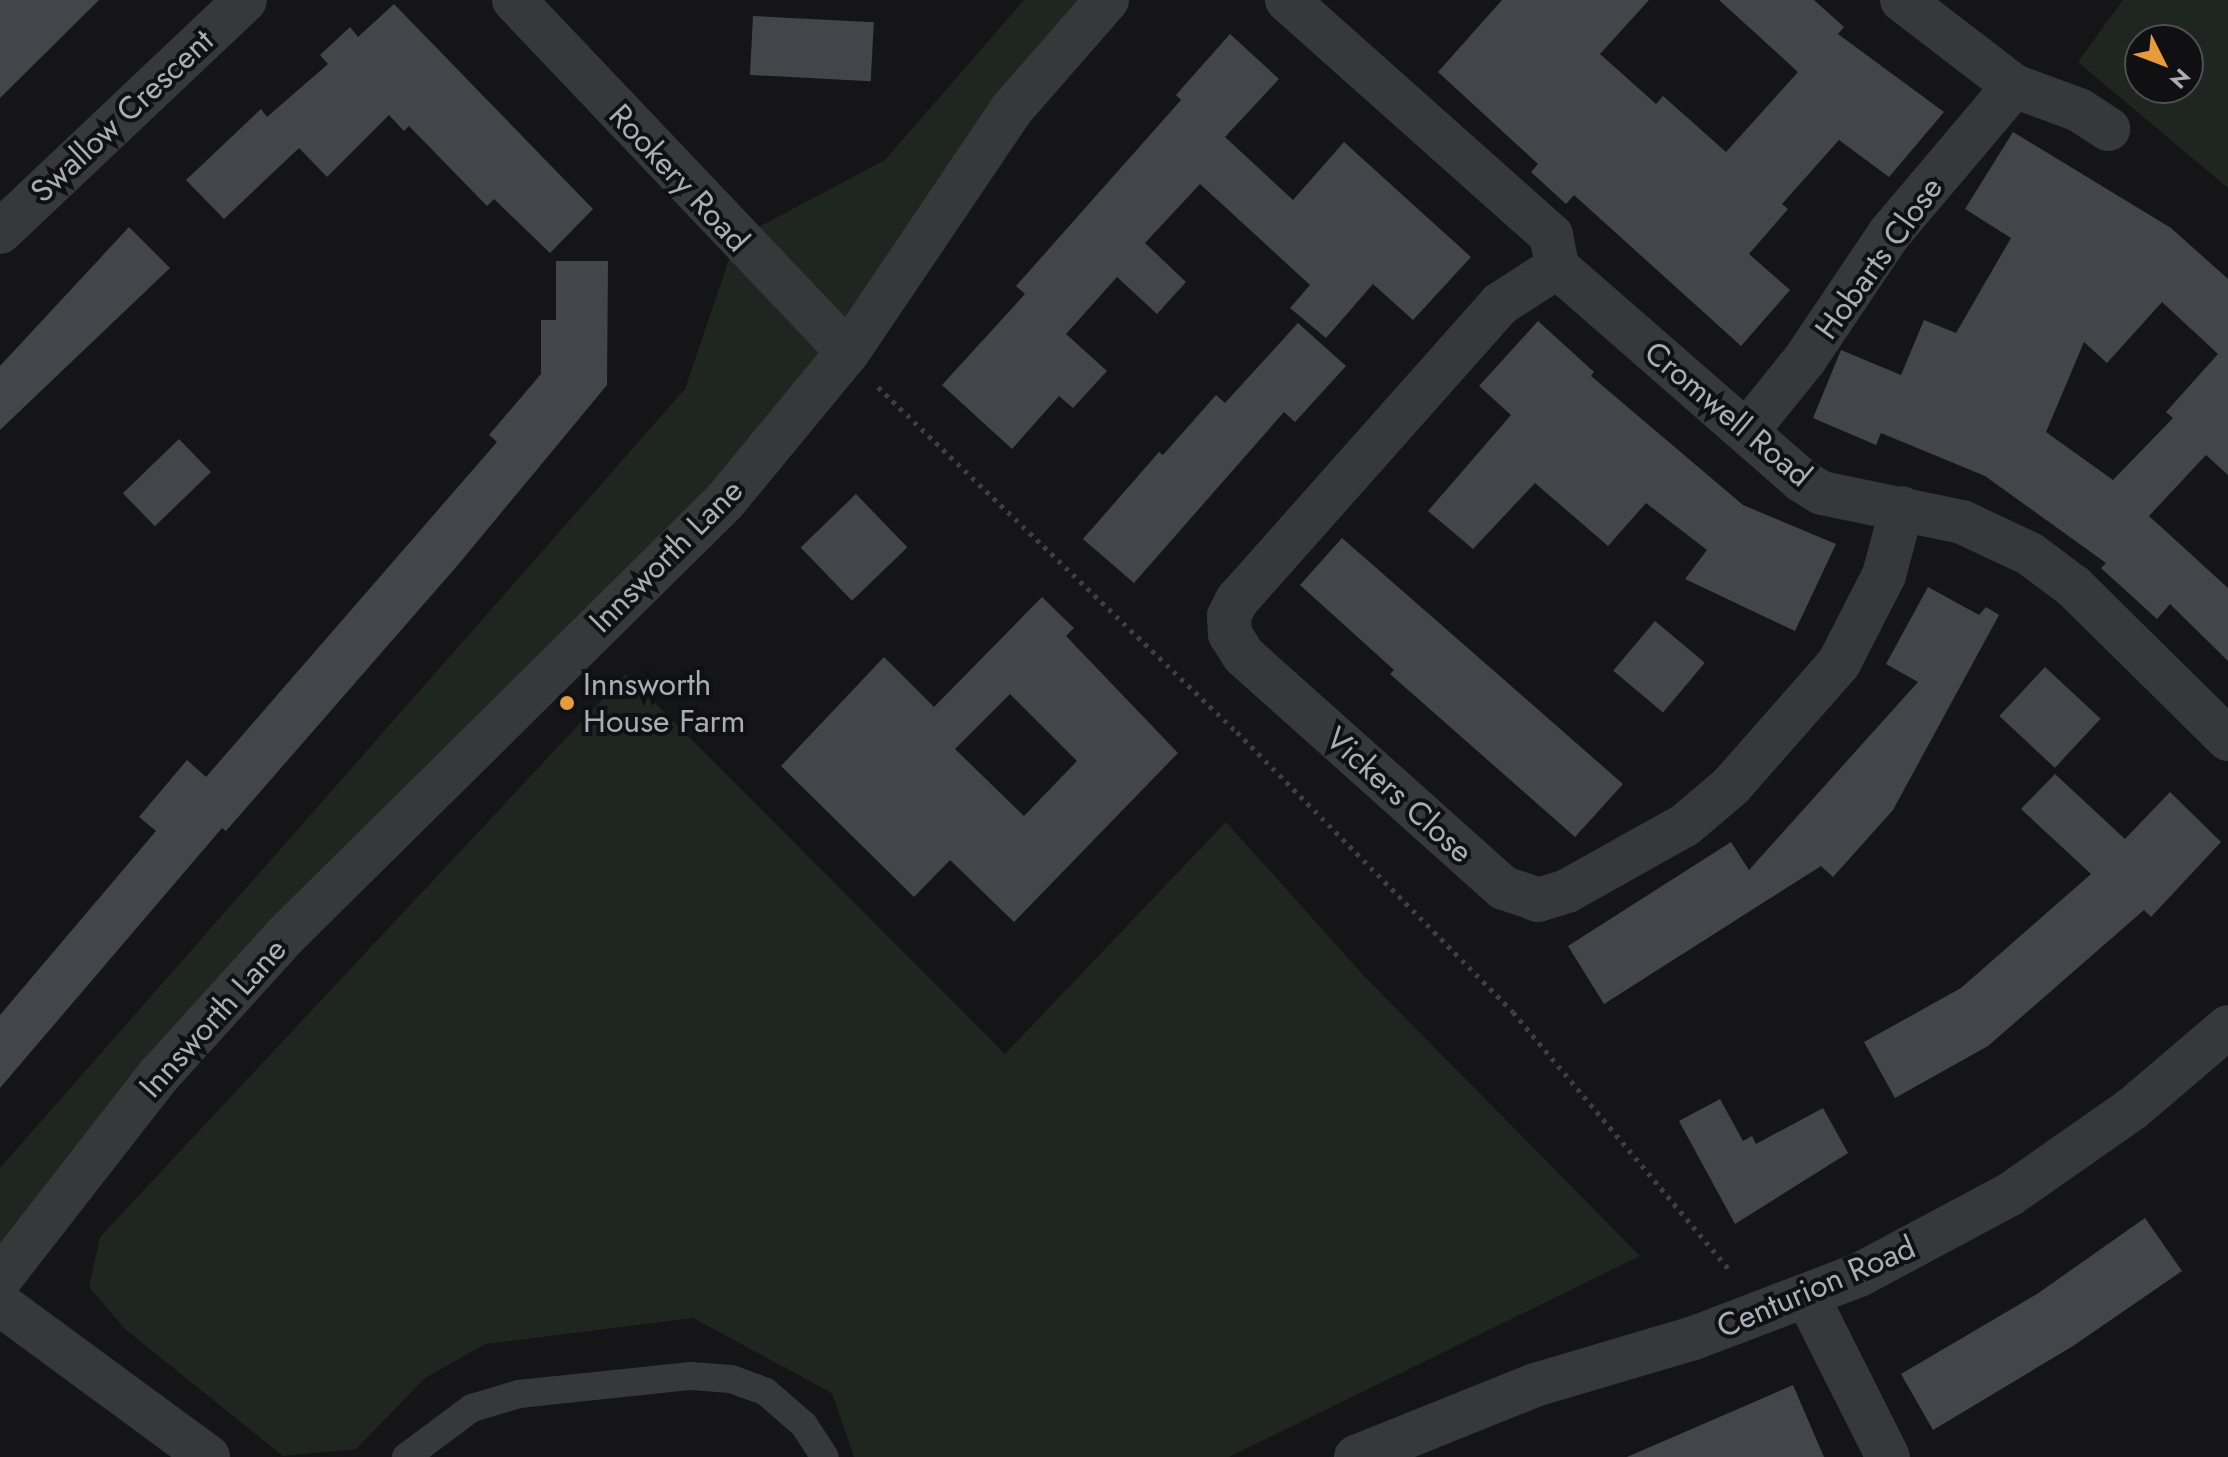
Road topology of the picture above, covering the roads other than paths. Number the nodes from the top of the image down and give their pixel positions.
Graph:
1 (245, 0) edge
2 (514, 0) edge
3 (1107, 0) edge
4 (1287, 0) edge
5 (1902, 0) edge
6 (2014, 86) junction
7 (2108, 129) dead end
8 (0, 232) edge
9 (1557, 267) junction
10 (848, 352) junction
11 (1747, 431) junction
12 (1902, 508) junction
13 (2228, 739) edge
14 (2228, 1027) edge
15 (6, 1257) edge
16 (1807, 1296) junction
17 (0, 1304) edge
18 (208, 1457) edge
19 (406, 1457) edge
20 (825, 1457) edge
21 (1356, 1457) edge
22 (1888, 1457) edge

1 - 8 street, Swallow Crescent
2 - 10 street, Rookery Road
3 - 10 street, Innsworth Lane
4 - 9 street
5 - 6 street
6 - 7 street
6 - 11 street, Hobarts Close
9 - 11 street, Cromwell Road
9 - 12 street, Vickers Close
10 - 15 street, Innsworth Lane
11 - 12 street, Cromwell Road
12 - 13 street, Cromwell Road
14 - 16 street, Centurion Road
16 - 21 street, Centurion Road
16 - 22 street
17 - 18 street
19 - 20 lane

